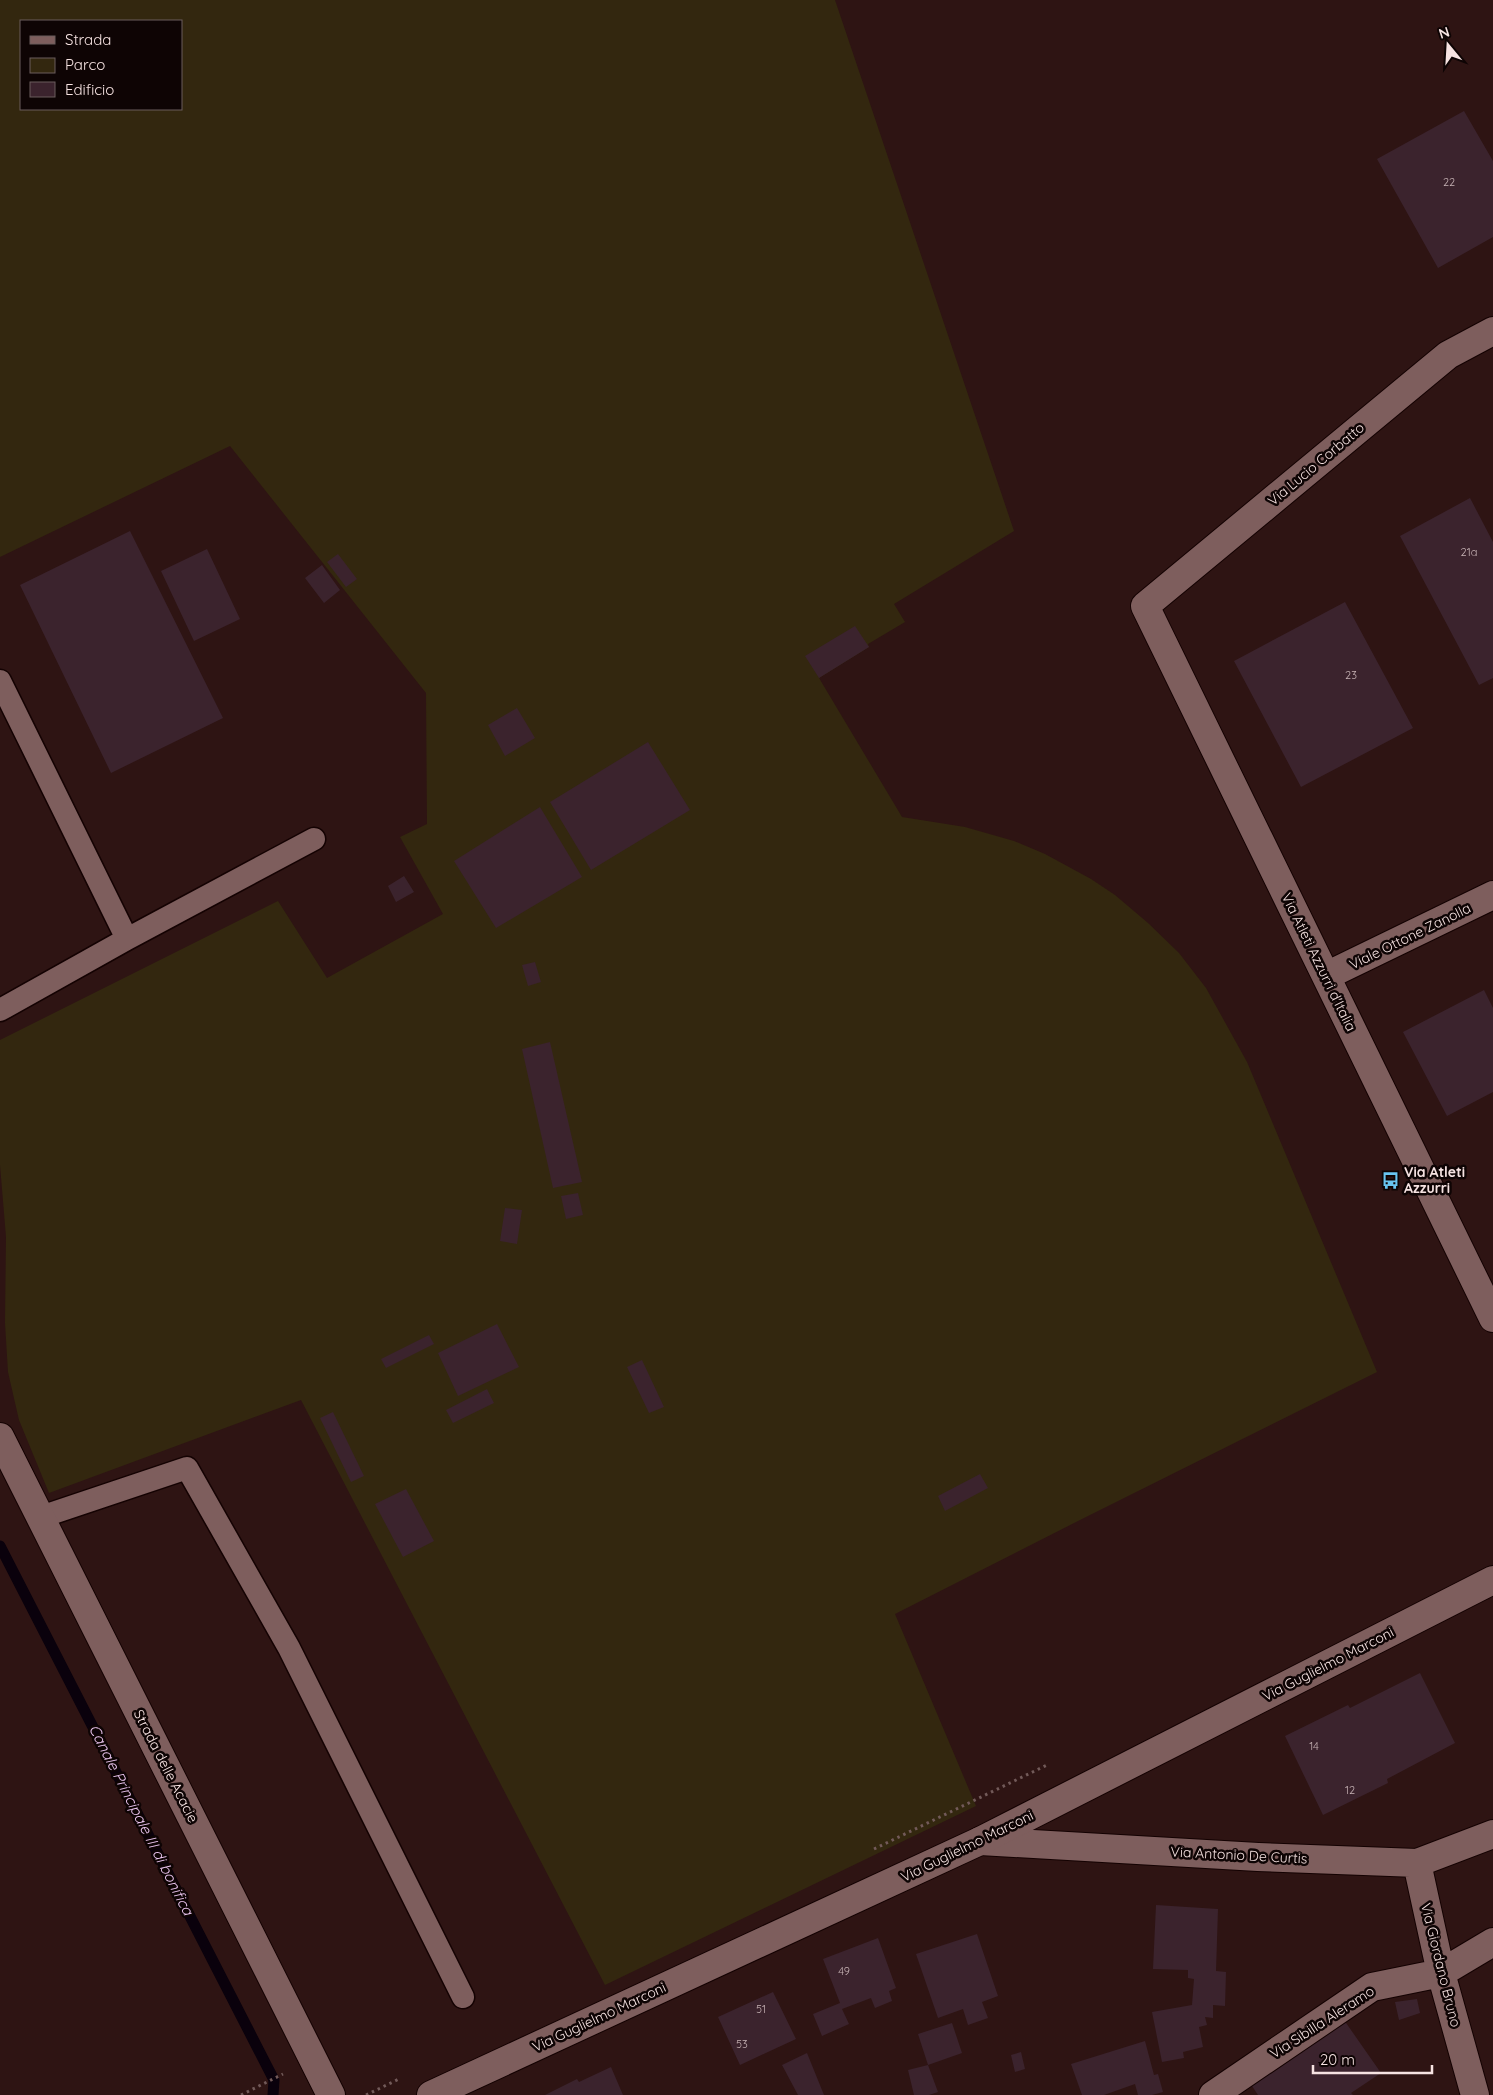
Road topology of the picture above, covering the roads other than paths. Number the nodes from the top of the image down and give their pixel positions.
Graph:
1 (1493, 332) edge
2 (1145, 606) joint
3 (0, 681) edge
4 (314, 839) dead end
5 (1493, 895) edge
6 (126, 939) junction
7 (1326, 976) junction
8 (0, 1010) edge
9 (1493, 1318) edge
10 (0, 1437) edge
11 (42, 1517) junction
12 (1493, 1580) edge
13 (1493, 1834) edge
14 (980, 1841) junction
15 (1417, 1862) junction
16 (1493, 1942) edge
17 (1441, 1973) junction
18 (463, 1997) dead end
19 (331, 2095) edge
20 (431, 2095) edge
21 (1213, 2095) edge
22 (1476, 2095) edge

1 - 2 street, Via Lucio Corbatto
2 - 7 street, Via Atleti Azzurri d'Italia
3 - 6 lane
4 - 6 lane
5 - 7 street, Viale Ottone Zanolla
6 - 8 lane
7 - 9 street, Via Atleti Azzurri d'Italia
10 - 11 street, Strada delle Acacie
11 - 18 lane
11 - 19 street, Strada delle Acacie
12 - 14 street, Via Guglielmo Marconi
13 - 15 street, Via Antonio De Curtis
14 - 15 street, Via Antonio De Curtis
14 - 20 street, Via Guglielmo Marconi
15 - 17 street, Via Giordano Bruno
16 - 17 street, Via Sibilla Aleramo
17 - 21 street, Via Sibilla Aleramo
17 - 22 street, Via Giordano Bruno

